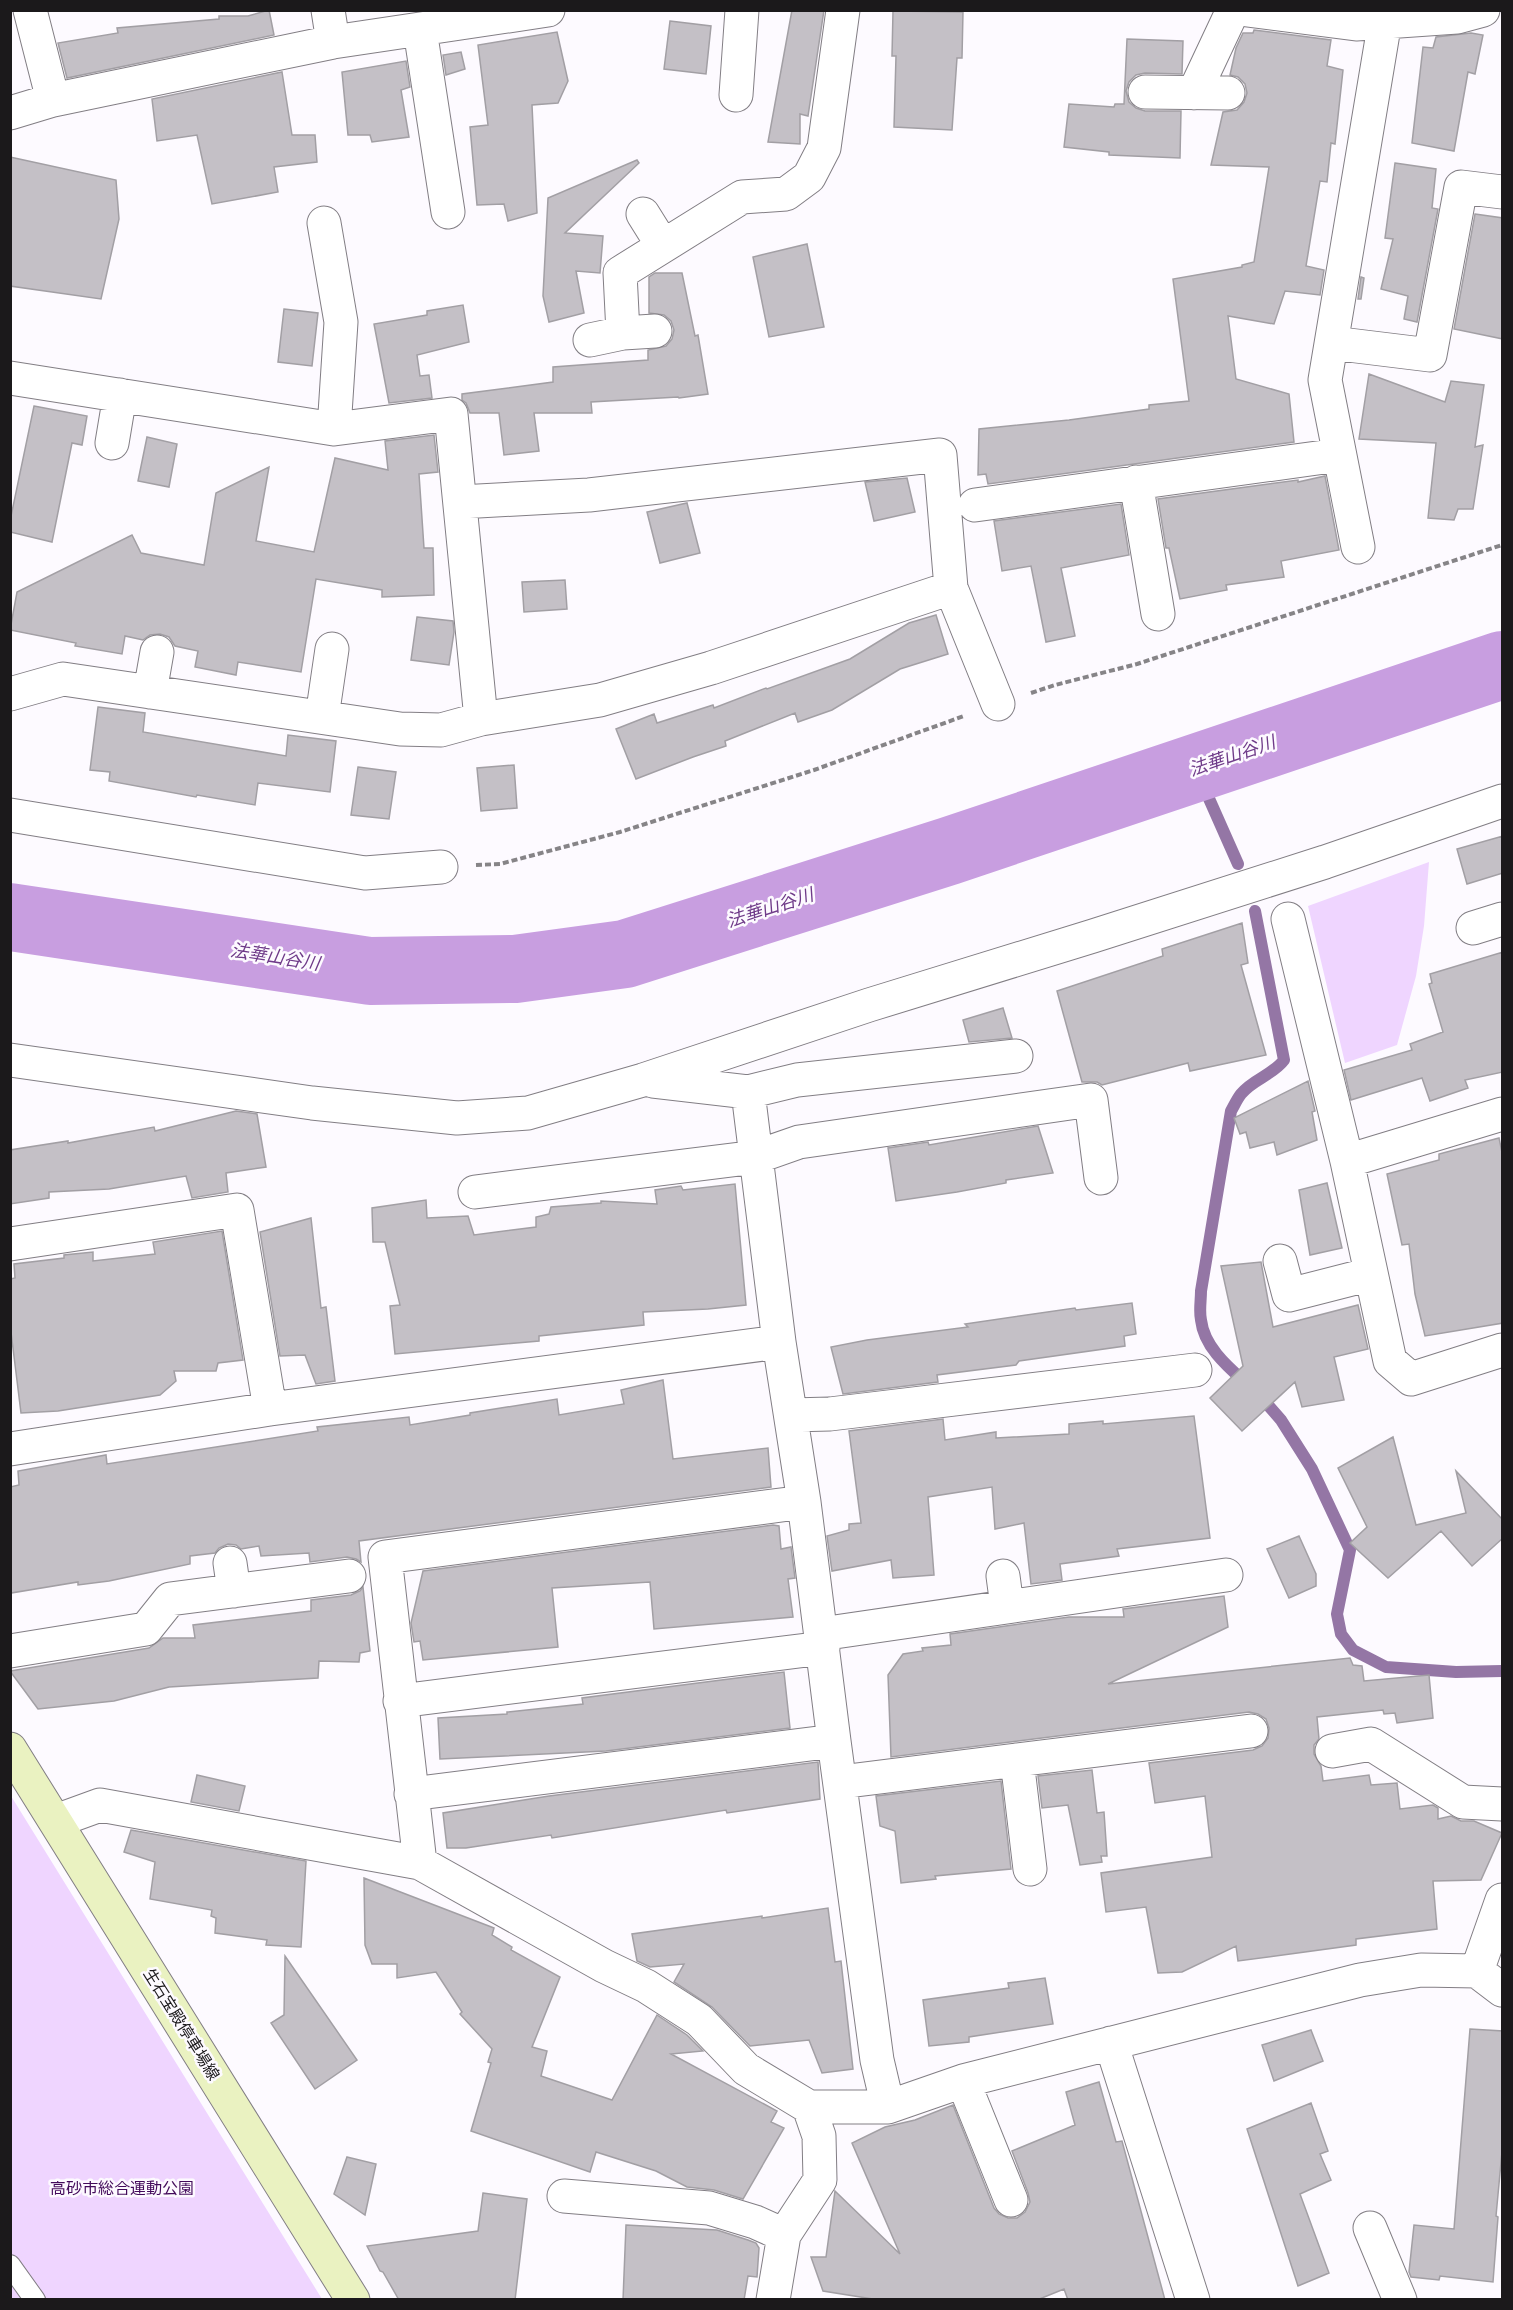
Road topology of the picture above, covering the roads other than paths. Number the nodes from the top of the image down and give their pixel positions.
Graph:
1 (30, 10) edge
2 (328, 10) edge
3 (548, 10) edge
4 (742, 10) edge
5 (843, 10) edge
6 (1233, 10) edge
7 (1247, 10) edge
8 (1483, 10) edge
9 (1385, 21) junction
10 (420, 30) junction
11 (333, 42) junction
12 (1145, 92) dead end
13 (1194, 93) junction
14 (1227, 93) dead end
15 (736, 95) dead end
16 (53, 100) junction
17 (10, 113) edge
18 (1503, 192) edge
19 (447, 212) dead end
20 (644, 214) dead end
21 (324, 223) dead end
22 (663, 246) junction
23 (655, 331) dead end
24 (623, 333) junction
25 (591, 340) dead end
26 (1332, 343) junction
27 (10, 378) edge
28 (120, 395) junction
29 (334, 429) junction
30 (112, 443) dead end
31 (1339, 455) junction
32 (1137, 482) junction
33 (460, 502) junction
34 (975, 505) dead end
35 (1358, 547) dead end
36 (951, 588) junction
37 (1158, 614) dead end
38 (332, 649) dead end
39 (157, 652) dead end
40 (150, 692) junction
41 (10, 694) edge
42 (998, 704) road end
43 (322, 717) junction
44 (481, 719) junction
45 (1503, 801) edge
46 (10, 814) edge
47 (441, 867) road end
48 (1288, 919) dead end
49 (1016, 1056) dead end
50 (10, 1060) edge
51 (643, 1080) junction
52 (748, 1092) junction
53 (1503, 1114) edge
54 (756, 1157) junction
55 (1347, 1161) junction
56 (1101, 1178) dead end
57 (475, 1192) dead end
58 (10, 1244) edge
59 (1280, 1261) dead end
60 (1371, 1274) junction
61 (779, 1342) junction
62 (1503, 1350) edge
63 (1195, 1370) dead end
64 (270, 1409) junction
65 (791, 1415) junction
66 (10, 1449) edge
67 (804, 1502) junction
68 (1226, 1575) dead end
69 (349, 1576) dead end
70 (822, 1641) junction
71 (10, 1651) edge
72 (400, 1701) junction
73 (1251, 1731) dead end
74 (834, 1742) junction
75 (10, 1749) edge
76 (1332, 1751) dead end
77 (1017, 1760) junction
78 (840, 1782) junction
79 (411, 1794) junction
80 (1503, 1804) edge
81 (56, 1821) junction
82 (420, 1863) junction
83 (1030, 1869) dead end
84 (1503, 1900) edge
85 (1477, 1971) junction
86 (1503, 1990) edge
87 (1111, 2043) junction
88 (963, 2081) junction
89 (809, 2107) junction
90 (888, 2108) junction
91 (564, 2196) dead end
92 (1011, 2200) dead end
93 (1370, 2228) dead end
94 (784, 2235) junction
95 (10, 2265) edge
96 (35, 2300) edge
97 (353, 2300) edge
98 (773, 2300) edge
99 (1193, 2300) edge
100 (1400, 2300) edge

1 - 16 street
2 - 11 street
3 - 10 street
4 - 15 street
5 - 22 street
6 - 13 street
7 - 9 street
8 - 9 street
9 - 26 street
10 - 11 street
10 - 19 street
11 - 16 street
12 - 13 street
13 - 14 street
16 - 17 street
18 - 26 street
20 - 22 street
21 - 29 street
22 - 24 street
23 - 24 street
24 - 25 street
26 - 31 street
27 - 28 street
28 - 29 street
28 - 30 street
29 - 33 street
31 - 32 street
31 - 35 street
32 - 34 street
32 - 37 street
33 - 36 street
33 - 44 street
36 - 42 street
36 - 44 street
38 - 43 street
39 - 40 street
40 - 41 street
40 - 43 street
43 - 44 street
45 - 51 street
46 - 47 street
48 - 55 street
49 - 52 street
50 - 51 street
51 - 52 street
52 - 54 street
53 - 55 street
54 - 56 street
54 - 57 street
54 - 61 street
55 - 60 street
58 - 64 street
59 - 60 street
60 - 62 street
61 - 64 street
61 - 65 street
63 - 65 street
64 - 66 street
65 - 67 street
67 - 70 street
67 - 72 street
68 - 70 street
69 - 71 street
70 - 72 street
70 - 74 street
72 - 79 street
73 - 77 street
74 - 78 street
74 - 79 street
75 - 81 main road, 生石宝殿停車場線
76 - 80 street
77 - 78 street
77 - 83 street
78 - 90 street
79 - 82 street
81 - 82 street
81 - 97 main road, 生石宝殿停車場線
82 - 89 street
84 - 85 street
85 - 86 street
85 - 87 street
87 - 88 street
87 - 99 street
88 - 90 street
88 - 92 street
89 - 90 street
89 - 94 street
91 - 94 street
93 - 100 street
94 - 98 street
95 - 96 lane

